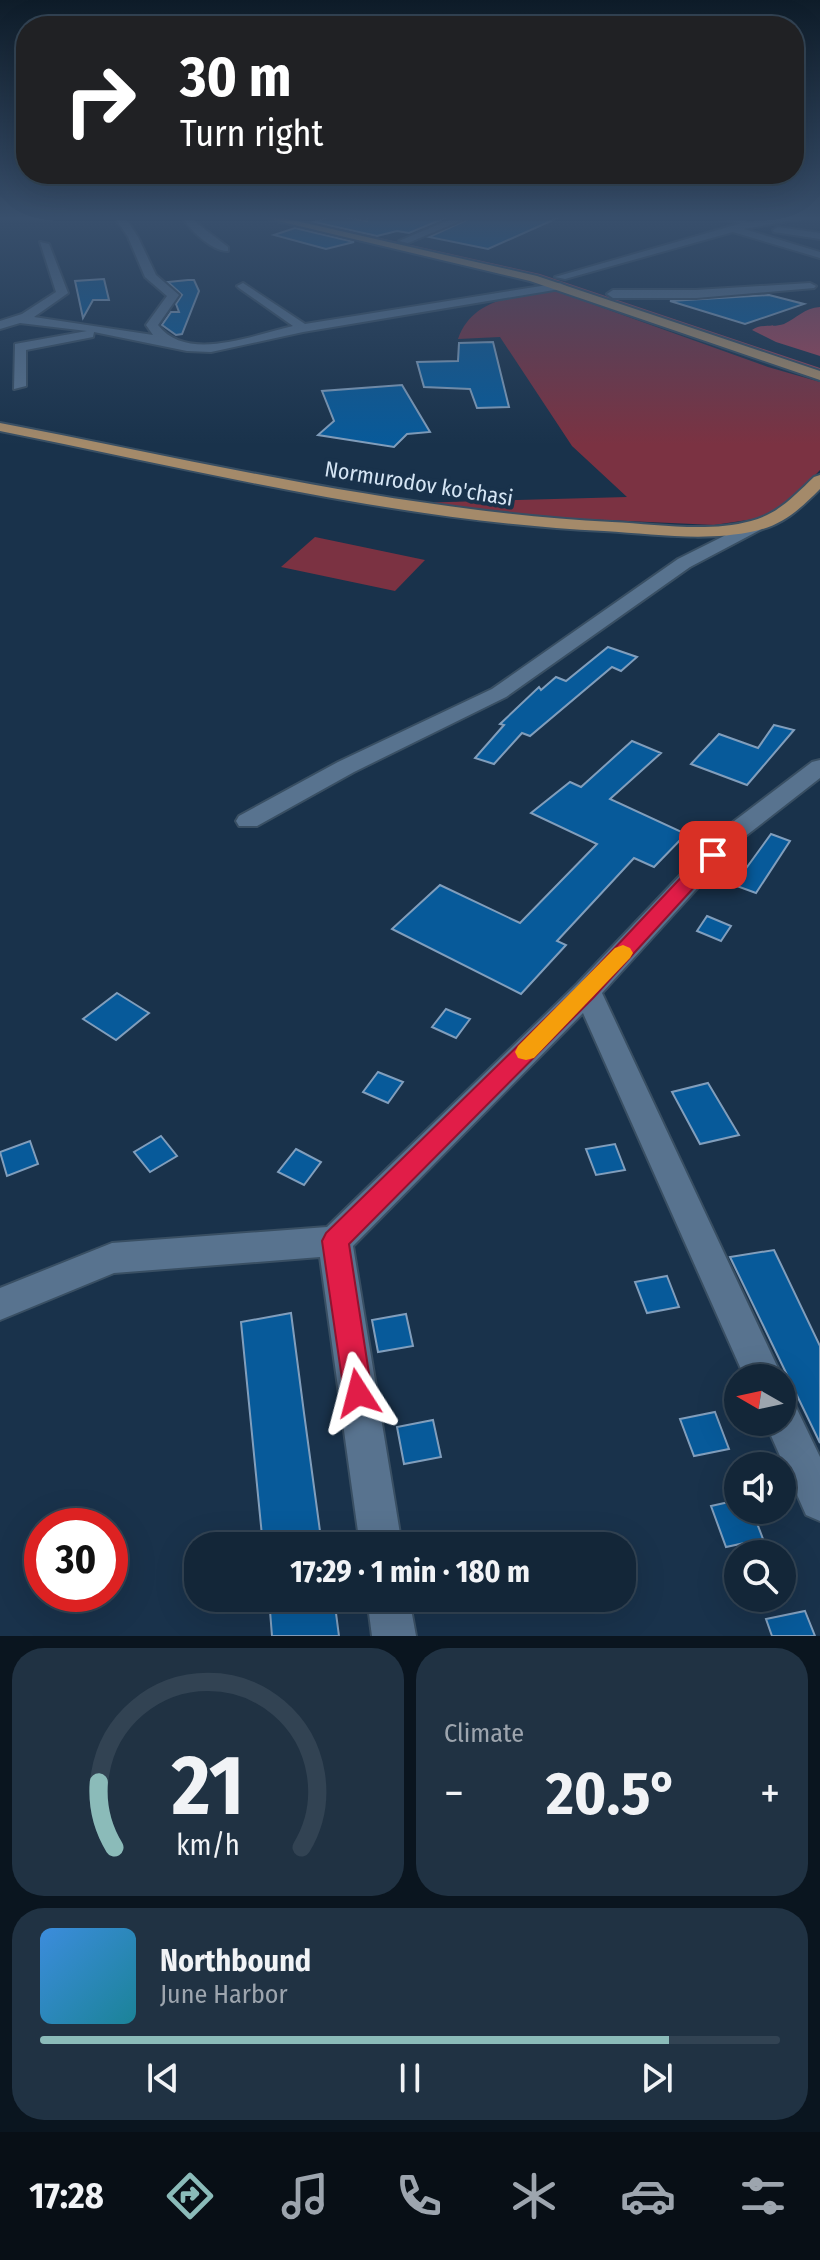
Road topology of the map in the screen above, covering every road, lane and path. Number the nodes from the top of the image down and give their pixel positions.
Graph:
1 (62, 292) edge
2 (170, 292) edge
3 (252, 292) edge
4 (502, 292) edge
5 (589, 292) edge
6 (606, 292) edge
7 (719, 292) edge
8 (613, 294) junction
9 (20, 319) junction
10 (0, 325) edge
11 (303, 328) junction
12 (111, 330) junction
13 (164, 341) junction
14 (820, 364) edge
15 (820, 376) edge
16 (19, 386) dead end
17 (0, 427) edge
18 (820, 480) edge
19 (754, 526) junction
20 (820, 767) edge
21 (248, 821) dead end
22 (587, 991) junction
23 (335, 1241) junction
24 (0, 1304) edge
25 (758, 1364) edge
26 (790, 1436) edge
27 (820, 1501) edge
28 (379, 1532) edge
29 (390, 1612) edge
30 (394, 1636) edge

1 - 9 street
2 - 13 street
3 - 11 street
4 - 11 street
5 - 15 main road
6 - 8 main road
7 - 8 street
8 - 14 main road
9 - 10 street
9 - 12 street
11 - 13 street
12 - 13 street
12 - 16 street
17 - 19 main road, Normurodov ko'chasi
18 - 19 main road, Normurodov ko'chasi
19 - 21 street
20 - 22 street
22 - 23 street
22 - 25 street
23 - 24 street
23 - 28 street
26 - 27 street
29 - 30 street

